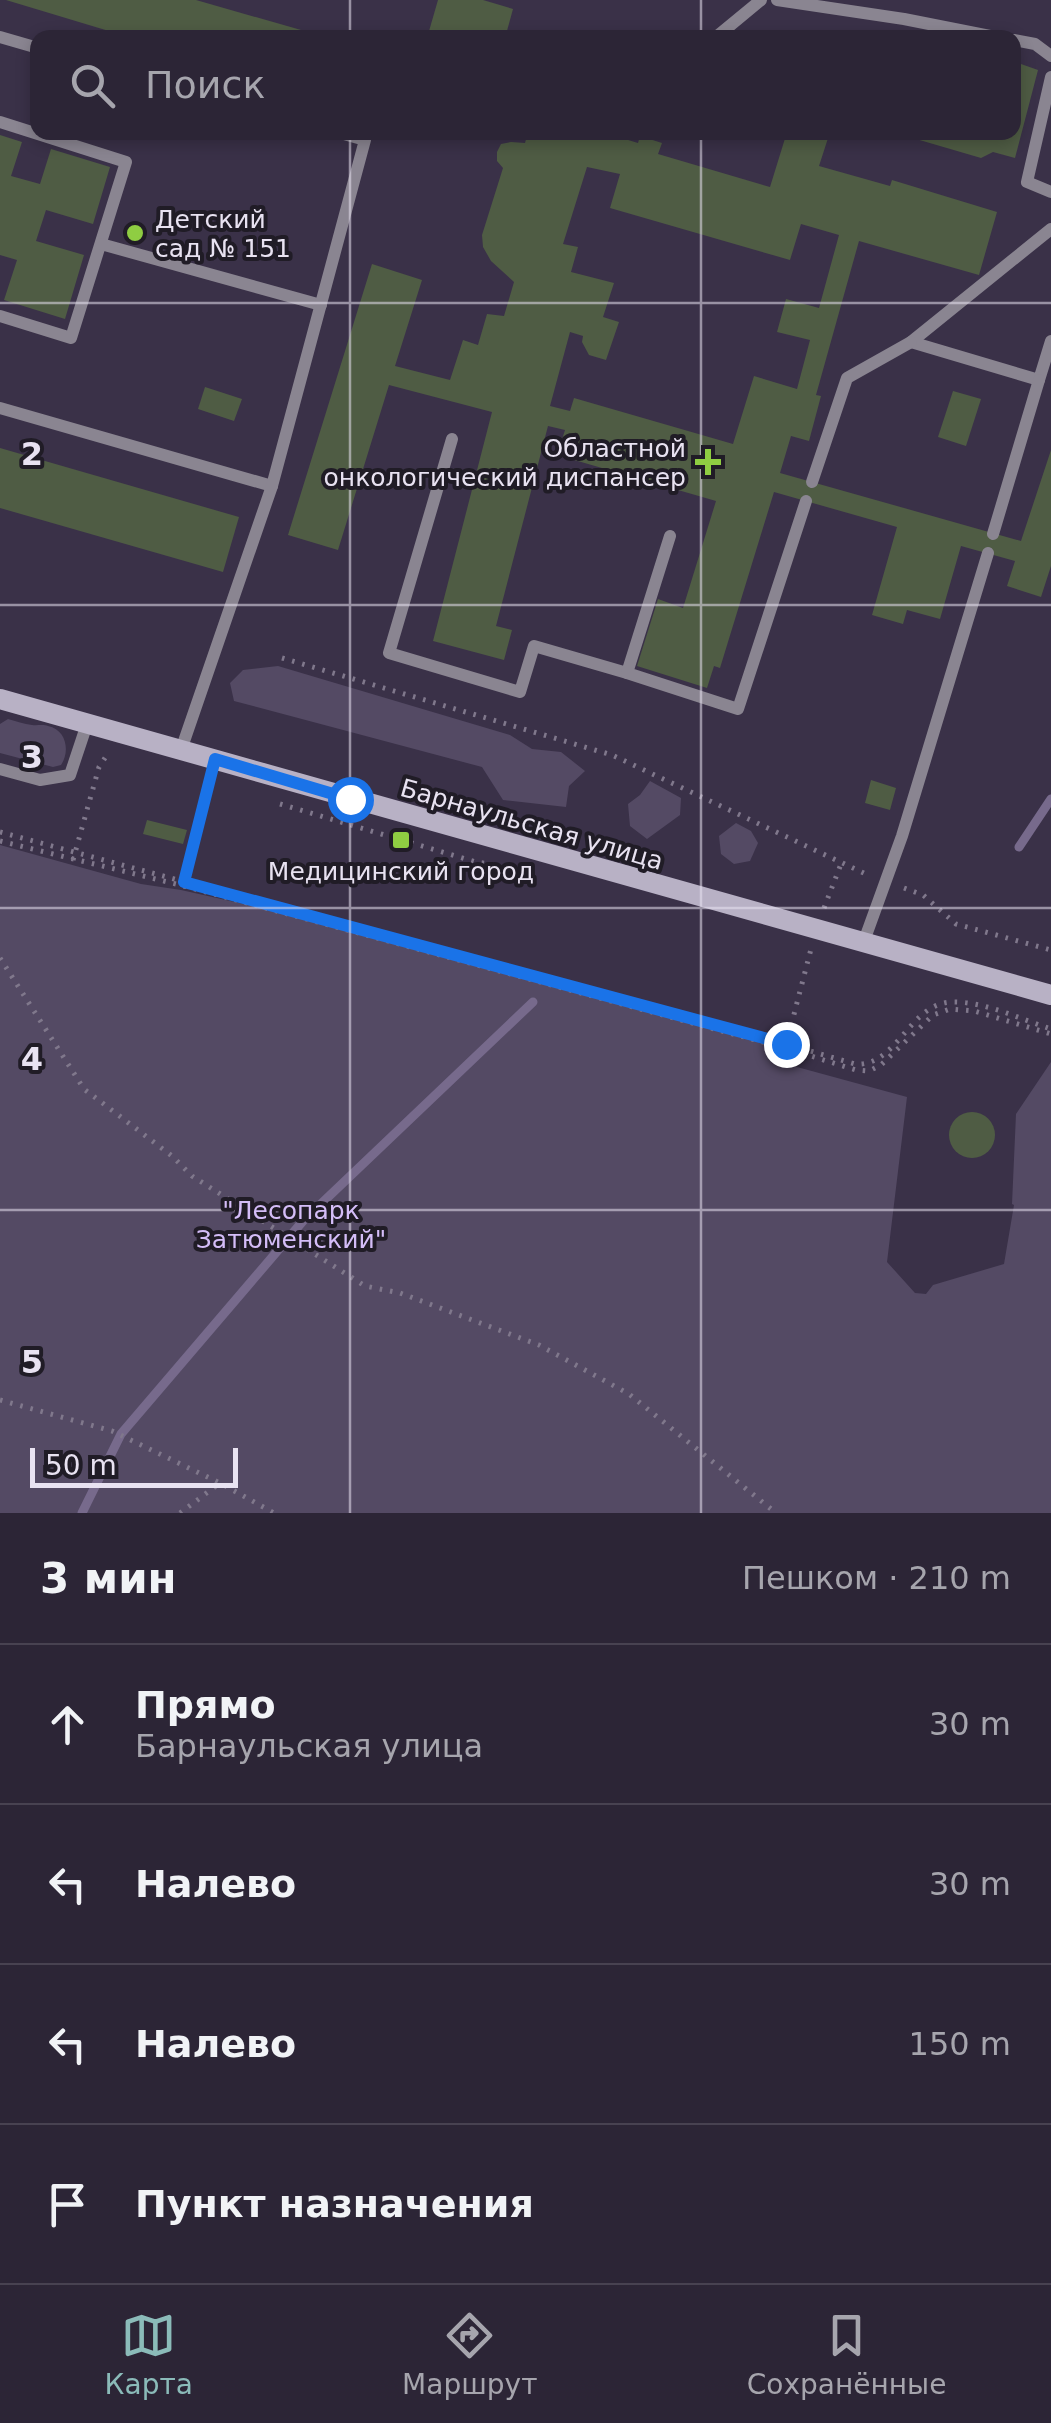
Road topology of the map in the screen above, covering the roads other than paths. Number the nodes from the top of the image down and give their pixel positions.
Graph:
1 (761, 0) edge
2 (778, 0) edge
3 (725, 30) edge
4 (960, 30) edge
5 (0, 37) edge
6 (1021, 41) edge
7 (30, 46) edge
8 (1051, 56) edge
9 (1051, 76) edge
10 (0, 122) edge
11 (30, 132) edge
12 (57, 140) edge
13 (368, 140) edge
14 (1051, 192) edge
15 (1051, 228) edge
16 (101, 244) junction
17 (320, 305) junction
18 (0, 316) edge
19 (1051, 341) edge
20 (911, 342) junction
21 (1039, 380) junction
22 (0, 408) edge
23 (452, 440) dead end
24 (812, 482) dead end
25 (272, 486) junction
26 (806, 501) dead end
27 (993, 534) dead end
28 (670, 536) dead end
29 (988, 554) dead end
30 (627, 673) junction
31 (0, 699) edge
32 (87, 724) junction
33 (181, 750) junction
34 (0, 769) edge
35 (864, 941) junction
36 (1051, 995) edge

1 - 3 lane
2 - 4 lane
5 - 7 lane
6 - 8 lane
9 - 14 lane
10 - 11 lane
12 - 16 lane
13 - 17 lane
15 - 20 lane
16 - 17 lane
16 - 18 lane
17 - 25 lane
19 - 21 lane
20 - 21 lane
20 - 24 lane
21 - 27 lane
22 - 25 lane
23 - 30 lane
25 - 33 lane
26 - 30 lane
28 - 30 lane
29 - 35 lane
31 - 32 street, Барнаульская улица
32 - 33 street, Барнаульская улица
32 - 34 lane
33 - 35 street, Барнаульская улица
35 - 36 street, Барнаульская улица

